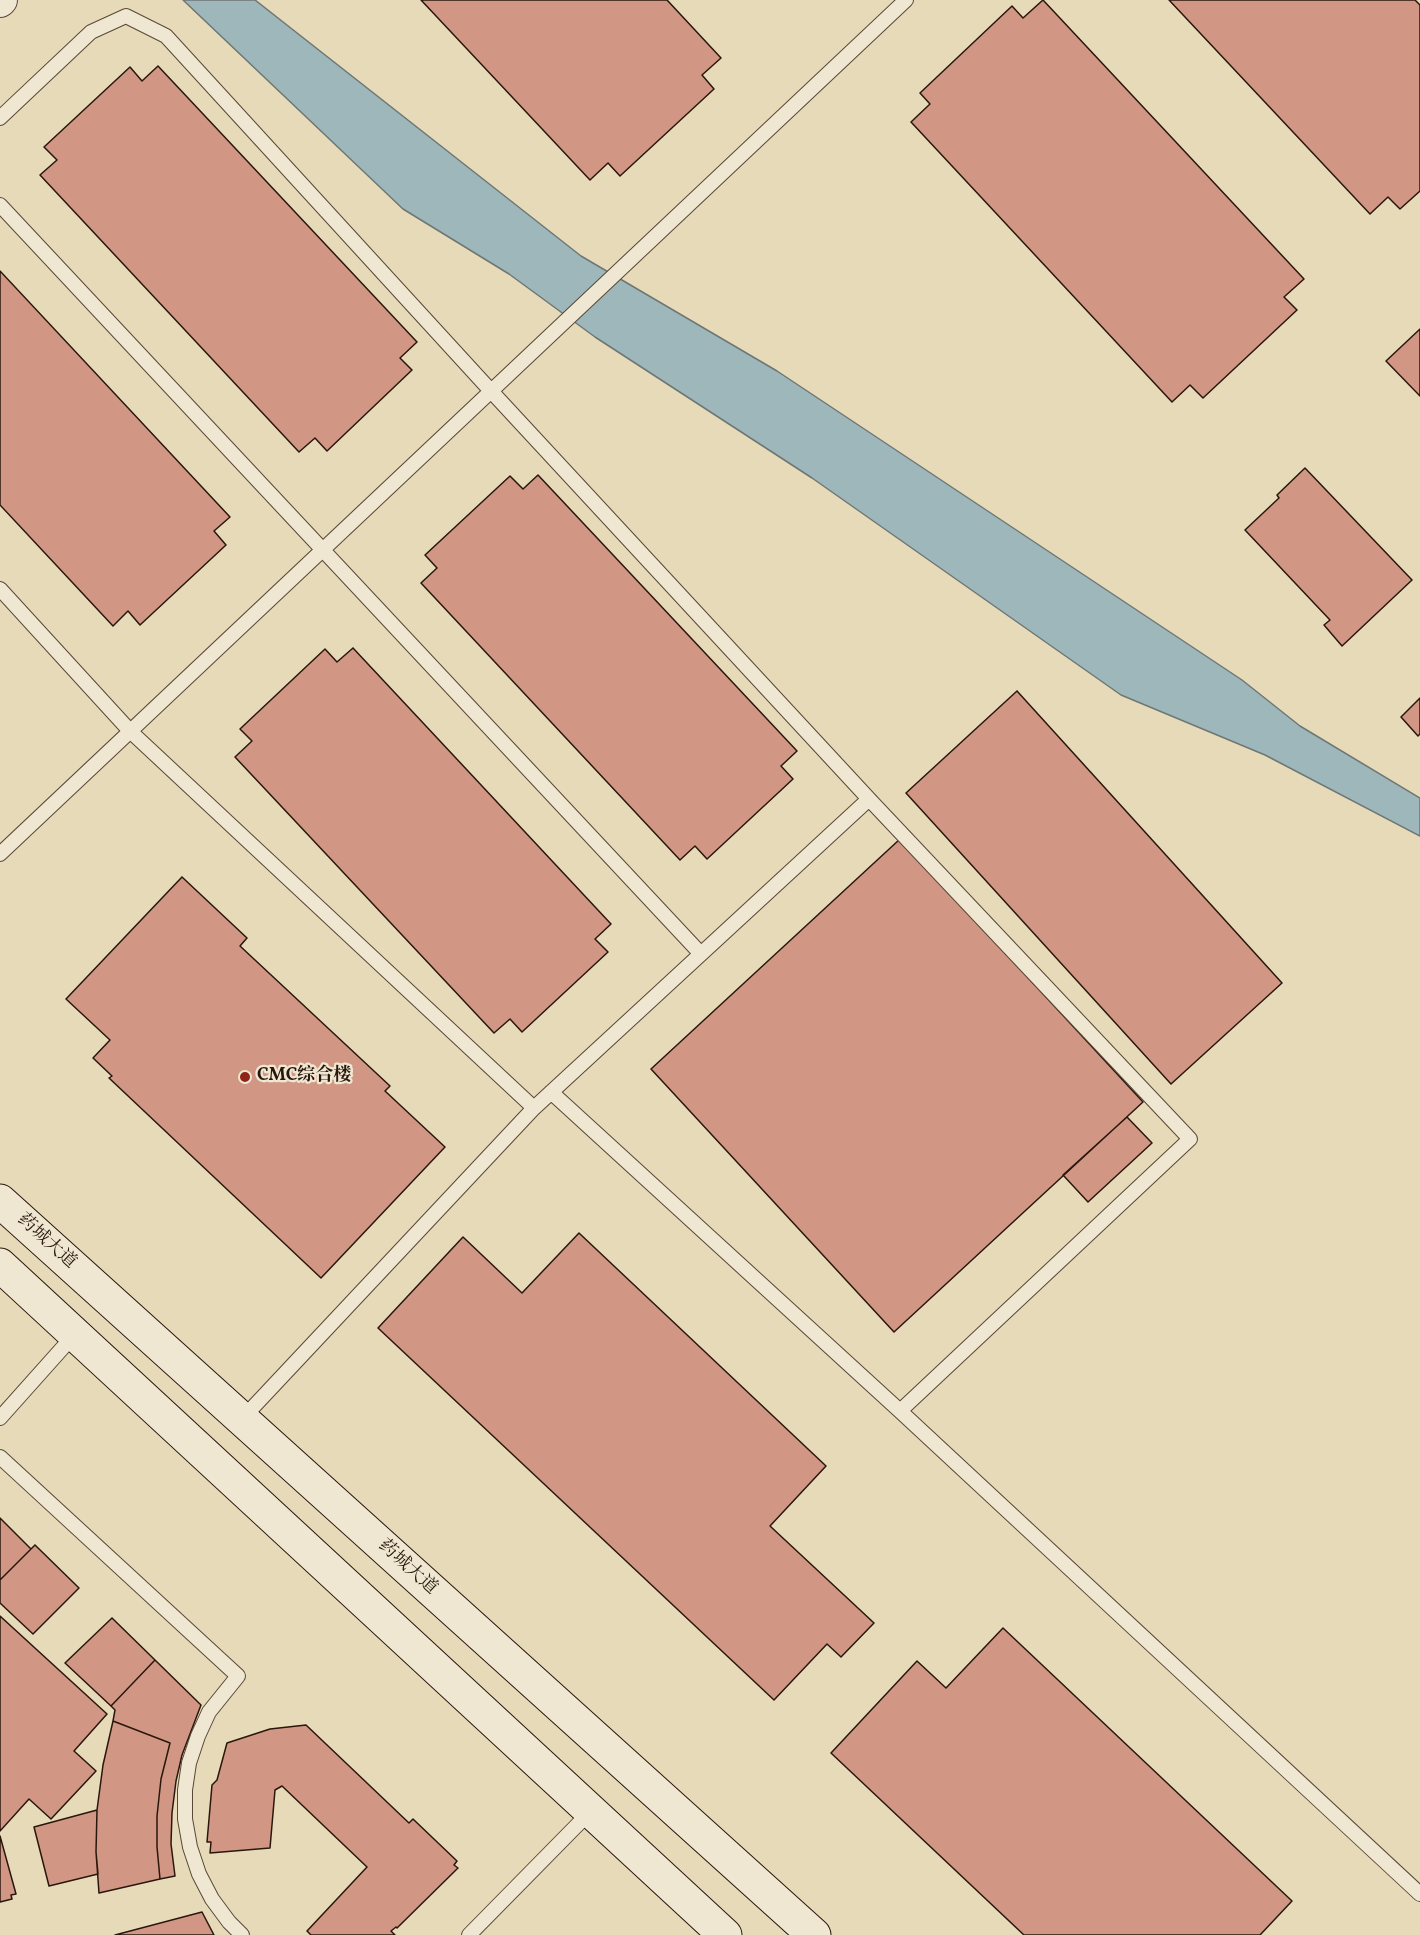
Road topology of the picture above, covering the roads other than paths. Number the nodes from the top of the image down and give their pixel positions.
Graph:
1 (906, 0) edge
2 (0, 118) edge
3 (0, 205) edge
4 (490, 392) junction
5 (323, 549) junction
6 (0, 589) edge
7 (130, 731) junction
8 (869, 799) junction
9 (0, 854) edge
10 (701, 954) junction
11 (551, 1092) junction
12 (534, 1108) junction
13 (0, 1201) edge
14 (0, 1265) edge
15 (75, 1334) junction
16 (900, 1412) junction
17 (0, 1418) edge
18 (242, 1419) junction
19 (0, 1457) edge
20 (591, 1812) junction
21 (1420, 1894) edge
22 (242, 1935) edge
23 (469, 1935) edge
24 (725, 1935) edge
25 (814, 1935) edge

1 - 4 lane
2 - 4 lane
3 - 5 lane
4 - 5 lane
4 - 8 lane
5 - 7 lane
5 - 10 lane
6 - 7 lane
7 - 9 lane
7 - 12 lane
8 - 10 lane
8 - 16 lane
10 - 11 lane
11 - 12 lane
11 - 16 lane
12 - 18 lane
13 - 18 main road, 药城大道
14 - 15 main road
15 - 17 lane
15 - 20 main road
16 - 21 lane
18 - 25 main road, 药城大道
19 - 22 lane
20 - 23 lane
20 - 24 main road

